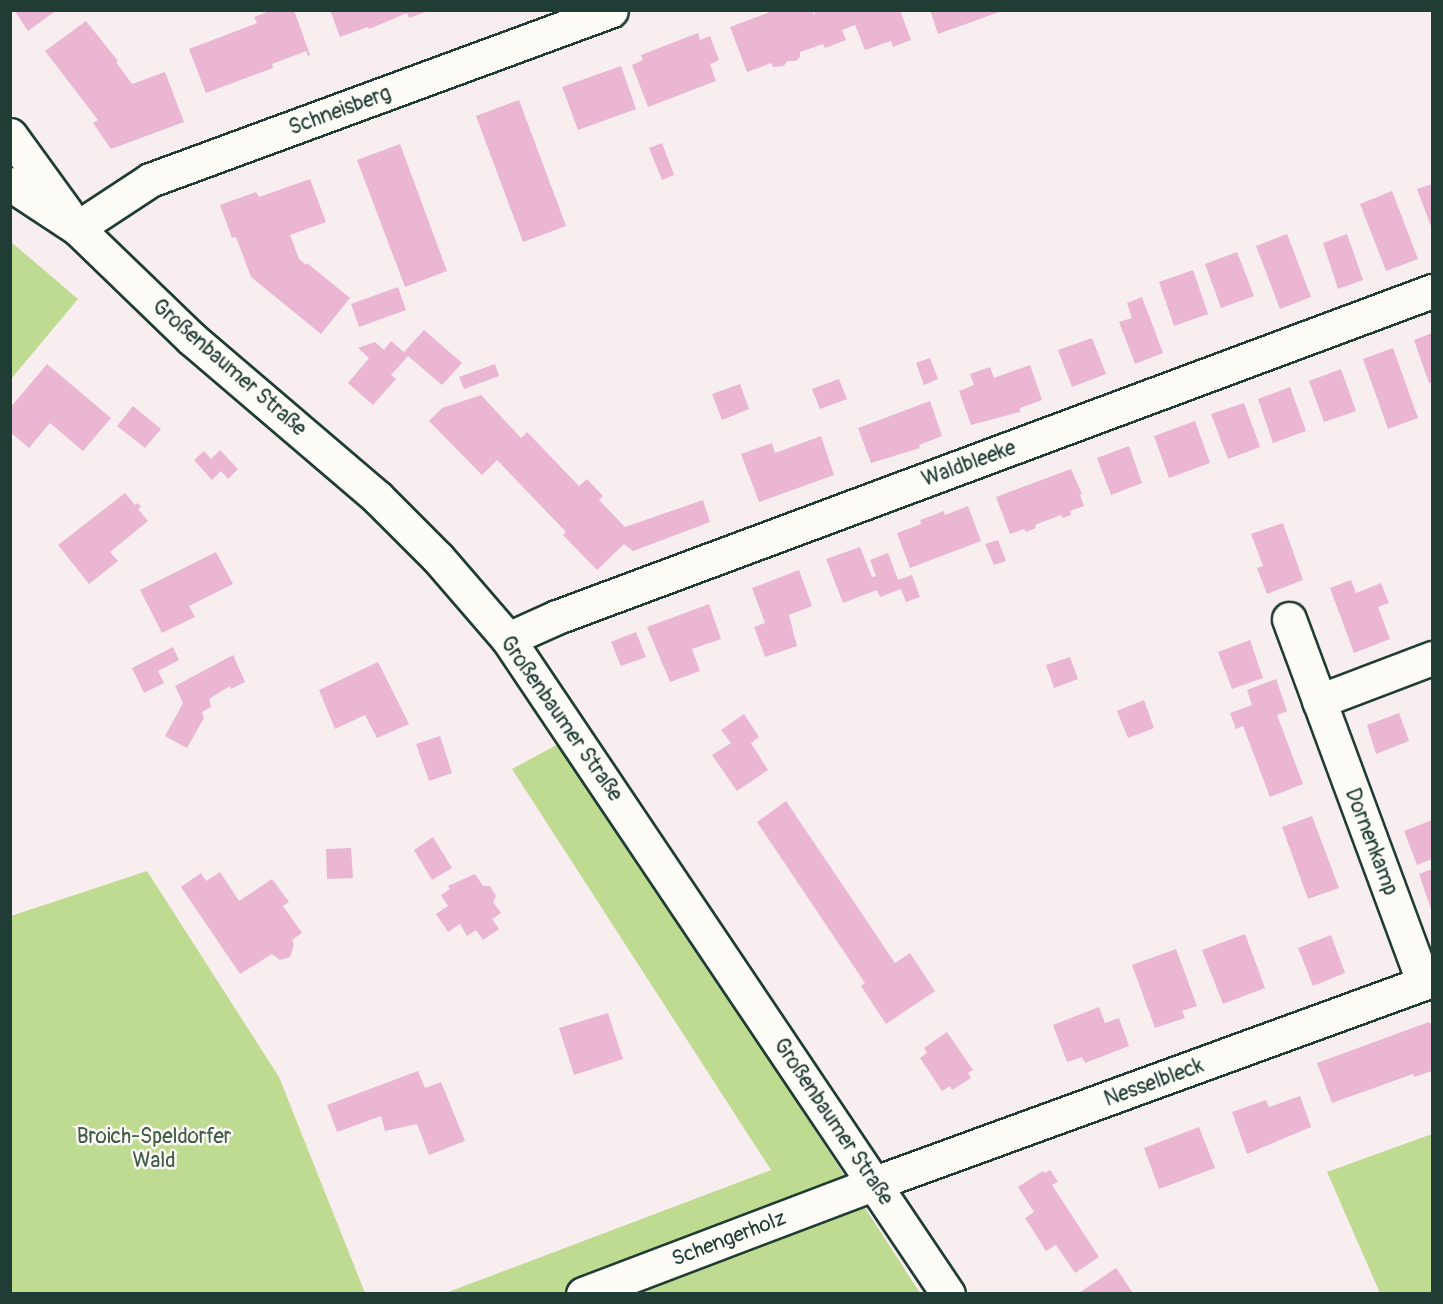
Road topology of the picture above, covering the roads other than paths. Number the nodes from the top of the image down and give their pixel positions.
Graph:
1 (611, 10) edge
2 (10, 135) edge
3 (10, 183) edge
4 (77, 228) junction
5 (1432, 291) edge
6 (1289, 619) dead end
7 (508, 639) junction
8 (1432, 658) edge
9 (1318, 701) junction
10 (1428, 982) edge
11 (875, 1183) junction
12 (583, 1293) edge
13 (948, 1293) edge

1 - 4 street, Schneisberg
2 - 4 street, Großenbaumer Straße
3 - 4 street, Großenbaumer Straße
4 - 7 street, Großenbaumer Straße
5 - 7 street, Waldbleeke
6 - 9 street, Dornenkamp
7 - 11 street, Großenbaumer Straße
8 - 9 street
9 - 10 street, Dornenkamp
10 - 11 street, Nesselbleck
11 - 12 street, Schengerholz
11 - 13 street, Großenbaumer Straße

